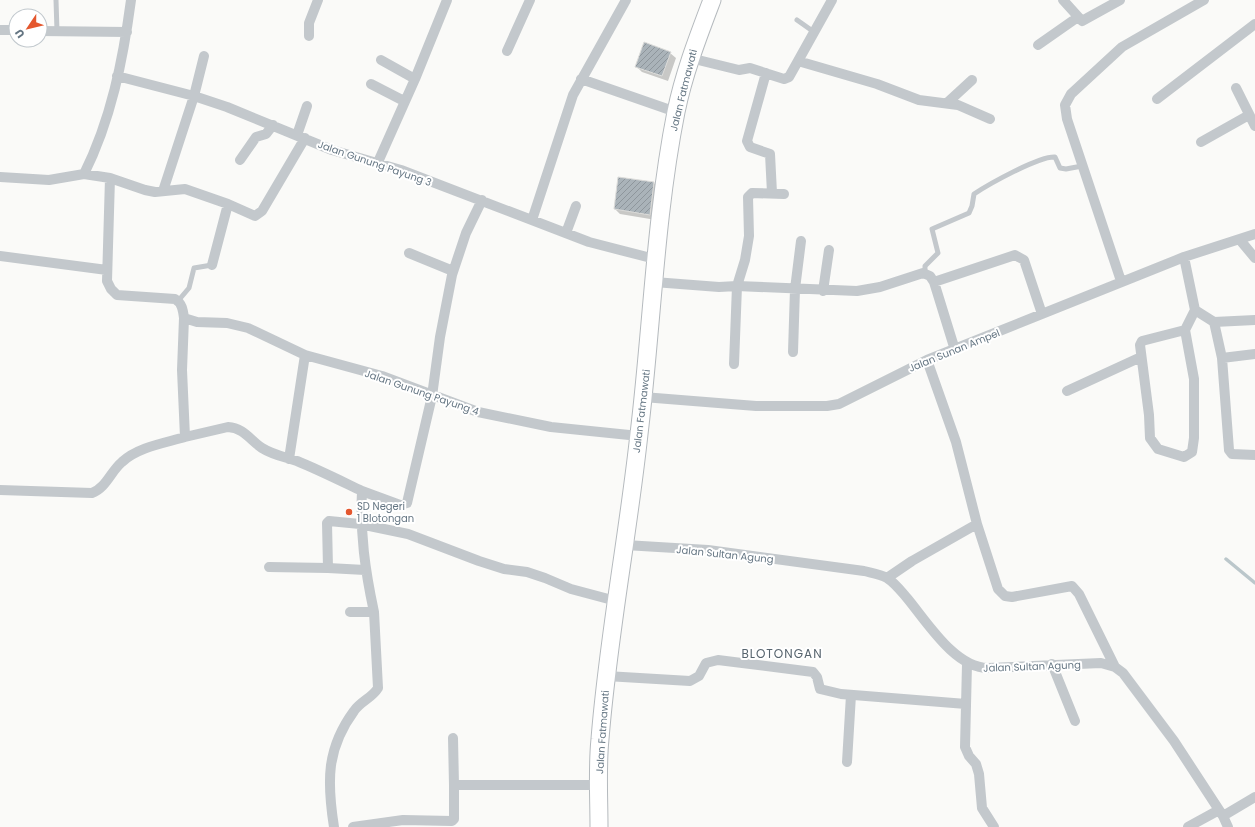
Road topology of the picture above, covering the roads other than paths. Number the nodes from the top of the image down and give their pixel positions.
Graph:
1 (56, 0) edge
2 (131, 0) edge
3 (318, 0) edge
4 (447, 0) edge
5 (530, 0) edge
6 (626, 0) edge
7 (712, 0) edge
8 (832, 0) edge
9 (1063, 0) edge
10 (1120, 0) edge
11 (1204, 0) edge
12 (1078, 17) junction
13 (797, 20) dead end
14 (1255, 24) edge
15 (48, 31) edge
16 (57, 31) junction
17 (127, 32) junction
18 (814, 32) junction
19 (309, 36) dead end
20 (1038, 45) dead end
21 (507, 51) dead end
22 (204, 56) dead end
23 (690, 58) junction
24 (381, 60) dead end
25 (798, 61) junction
26 (766, 73) junction
27 (117, 76) junction
28 (415, 79) junction
29 (581, 79) junction
30 (972, 80) dead end
31 (371, 84) dead end
32 (1236, 88) dead end
33 (194, 96) junction
34 (1157, 99) dead end
35 (404, 101) junction
36 (947, 103) junction
37 (307, 106) dead end
38 (676, 112) junction
39 (1249, 115) junction
40 (990, 119) dead end
41 (273, 125) junction
42 (1255, 126) edge
43 (301, 137) junction
44 (1201, 142) dead end
45 (240, 160) dead end
46 (378, 162) junction
47 (1082, 166) junction
48 (84, 174) junction
49 (0, 177) edge
50 (110, 178) junction
51 (162, 191) junction
52 (772, 193) junction
53 (784, 194) dead end
54 (482, 200) junction
55 (228, 204) junction
56 (576, 206) dead end
57 (532, 220) junction
58 (566, 234) junction
59 (1255, 234) edge
60 (1240, 240) junction
61 (801, 241) dead end
62 (829, 250) dead end
63 (409, 253) dead end
64 (0, 256) edge
65 (1184, 257) junction
66 (1255, 258) edge
67 (655, 259) junction
68 (212, 265) joint
69 (107, 270) junction
70 (453, 270) junction
71 (926, 273) junction
72 (1121, 281) junction
73 (654, 282) junction
74 (934, 282) junction
75 (737, 286) junction
76 (795, 289) junction
77 (823, 291) junction
78 (178, 301) junction
79 (1195, 310) junction
80 (1042, 314) junction
81 (184, 318) junction
82 (1255, 320) edge
83 (1214, 322) junction
84 (1185, 330) junction
85 (955, 350) junction
86 (793, 352) dead end
87 (1255, 354) edge
88 (305, 355) junction
89 (1141, 357) junction
90 (1222, 358) junction
91 (927, 360) junction
92 (734, 364) dead end
93 (1067, 391) dead end
94 (432, 396) junction
95 (643, 396) junction
96 (639, 436) junction
97 (185, 437) junction
98 (1255, 455) edge
99 (289, 459) junction
100 (0, 490) edge
101 (362, 491) junction
102 (360, 524) junction
103 (977, 524) junction
104 (625, 545) junction
105 (269, 567) dead end
106 (328, 568) junction
107 (365, 570) junction
108 (887, 578) junction
109 (616, 601) junction
110 (350, 612) dead end
111 (374, 612) junction
112 (967, 664) junction
113 (1052, 664) junction
114 (1115, 666) junction
115 (606, 676) junction
116 (851, 695) junction
117 (966, 704) junction
118 (1076, 721) dead end
119 (453, 738) dead end
120 (847, 762) dead end
121 (454, 784) junction
122 (599, 785) junction
123 (1255, 797) edge
124 (1221, 813) junction
125 (334, 827) edge
126 (354, 827) edge
127 (599, 827) edge
128 (994, 827) edge
129 (1188, 827) edge
130 (1228, 827) edge

1 - 16 lane
2 - 17 street
3 - 19 street
4 - 28 street
5 - 21 street
6 - 29 street
7 - 23 main road, Jalan Fatmawati
8 - 18 street
9 - 12 street
10 - 12 street
11 - 47 street
12 - 20 street
13 - 18 lane
14 - 34 street
15 - 16 street
16 - 17 street
17 - 27 street
18 - 25 street
22 - 33 street
23 - 26 street
23 - 38 main road, Jalan Fatmawati
24 - 28 street
25 - 26 street
25 - 36 street
26 - 52 street
27 - 33 street, Jalan Gunung Payung 3
27 - 48 street
28 - 35 street
29 - 38 street
29 - 57 street
30 - 36 street
31 - 35 street
32 - 39 street
33 - 41 street, Jalan Gunung Payung 3
33 - 51 street
35 - 46 street
36 - 40 street
37 - 43 street
38 - 67 main road, Jalan Fatmawati
39 - 42 street
39 - 44 street
41 - 43 street, Jalan Gunung Payung 3
41 - 45 street
43 - 46 street, Jalan Gunung Payung 3
43 - 55 street
46 - 54 street, Jalan Gunung Payung 3
47 - 71 lane
47 - 72 street
48 - 49 street
48 - 50 street
50 - 51 street
50 - 69 street
51 - 55 street
52 - 53 street
52 - 75 street
54 - 57 street, Jalan Gunung Payung 3
54 - 70 street
55 - 68 street
56 - 58 street
57 - 58 street, Jalan Gunung Payung 3
58 - 67 street, Jalan Gunung Payung 3
59 - 60 street, Jalan Sunan Ampel
60 - 65 street, Jalan Sunan Ampel
60 - 66 street
61 - 76 street
62 - 77 street
63 - 70 street
64 - 69 street
65 - 72 street, Jalan Sunan Ampel
65 - 79 street
67 - 73 main road, Jalan Fatmawati
68 - 78 lane
69 - 78 street
70 - 94 street
71 - 74 street
71 - 77 street
72 - 80 street, Jalan Sunan Ampel
73 - 75 street
73 - 95 main road, Jalan Fatmawati
74 - 80 street
74 - 85 street
75 - 76 street
75 - 92 street
76 - 77 street
76 - 86 street
78 - 81 street
79 - 83 street
79 - 84 street
80 - 85 street, Jalan Sunan Ampel
81 - 88 street, Jalan Gunung Payung 4
81 - 97 street
82 - 83 street
83 - 90 street
84 - 89 street
84 - 89 street
85 - 91 street, Jalan Sunan Ampel
87 - 90 street
88 - 94 street, Jalan Gunung Payung 4
88 - 99 street
89 - 93 street
90 - 98 street
91 - 95 street, Jalan Sunan Ampel
91 - 103 street
94 - 96 street, Jalan Gunung Payung 4
94 - 101 street
95 - 96 main road, Jalan Fatmawati
96 - 104 main road, Jalan Fatmawati
97 - 99 street
97 - 100 street
99 - 101 street
101 - 102 street
102 - 106 street
102 - 107 street
102 - 109 street
103 - 108 street
103 - 114 street
104 - 108 street, Jalan Sultan Agung
104 - 109 main road, Jalan Fatmawati
105 - 106 street
106 - 107 street
107 - 111 street
108 - 112 street, Jalan Sultan Agung
109 - 115 main road, Jalan Fatmawati
110 - 111 street
111 - 125 street
112 - 113 street, Jalan Sultan Agung
112 - 117 street
113 - 114 street, Jalan Sultan Agung
113 - 118 street
114 - 124 street
115 - 116 street
115 - 122 main road, Jalan Fatmawati
116 - 117 street
116 - 120 street
117 - 128 street
119 - 121 street
121 - 122 street
121 - 126 street
122 - 127 main road, Jalan Fatmawati
123 - 124 street
124 - 129 street
124 - 130 street

